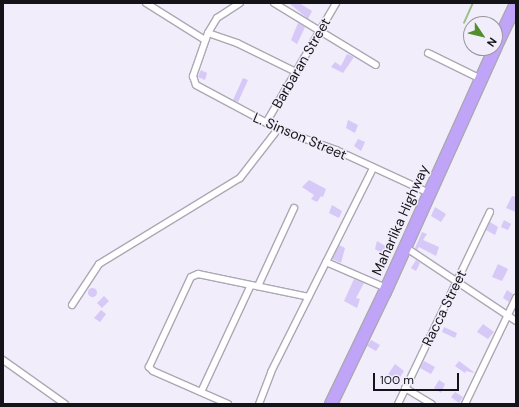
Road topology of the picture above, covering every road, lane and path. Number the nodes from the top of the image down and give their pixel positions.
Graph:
1 (146, 3) edge
2 (240, 3) edge
3 (274, 3) edge
4 (336, 3) edge
5 (516, 4) edge
6 (320, 30) junction
7 (503, 31) edge
8 (208, 33) junction
9 (205, 40) junction
10 (428, 53) dead end
11 (491, 56) edge
12 (376, 65) dead end
13 (296, 72) junction
14 (481, 79) junction
15 (266, 123) junction
16 (278, 129) junction
17 (373, 168) junction
18 (429, 193) junction
19 (294, 208) dead end
20 (490, 212) dead end
21 (405, 247) junction
22 (326, 262) junction
23 (457, 281) junction
24 (251, 284) junction
25 (258, 286) junction
26 (386, 288) junction
27 (309, 297) junction
28 (516, 298) edge
29 (72, 305) dead end
30 (508, 316) junction
31 (516, 321) edge
32 (3, 360) edge
33 (405, 388) junction
34 (200, 392) junction
35 (65, 404) edge
36 (228, 404) edge
37 (259, 404) edge
38 (331, 404) edge
39 (398, 404) edge
40 (432, 404) edge
41 (465, 404) edge

1 - 9 street
2 - 8 street
3 - 6 street
4 - 6 street, Barbaran Street
5 - 7 highway, Maharlika Highway
6 - 12 street
6 - 13 street, Barbaran Street
8 - 9 street
8 - 13 street
9 - 15 street, L. Sinson Street
10 - 14 street
11 - 14 highway, Maharlika Highway
13 - 15 street, Barbaran Street
14 - 18 highway, Maharlika Highway
15 - 16 street, L. Sinson Street
16 - 17 street, L. Sinson Street
16 - 29 street
17 - 18 street, L. Sinson Street
17 - 22 street
18 - 21 highway, Maharlika Highway
19 - 25 street
20 - 23 street, Racca Street
21 - 23 street
21 - 26 highway, Maharlika Highway
22 - 26 street
22 - 27 street
23 - 30 street
23 - 33 street, Racca Street
24 - 25 street
24 - 34 street
24 - 34 street
25 - 27 street
26 - 38 highway, Maharlika Highway
27 - 37 street
28 - 30 street
30 - 31 street
30 - 41 street
32 - 35 street
33 - 39 street, Racca Street
33 - 40 street
34 - 36 street

